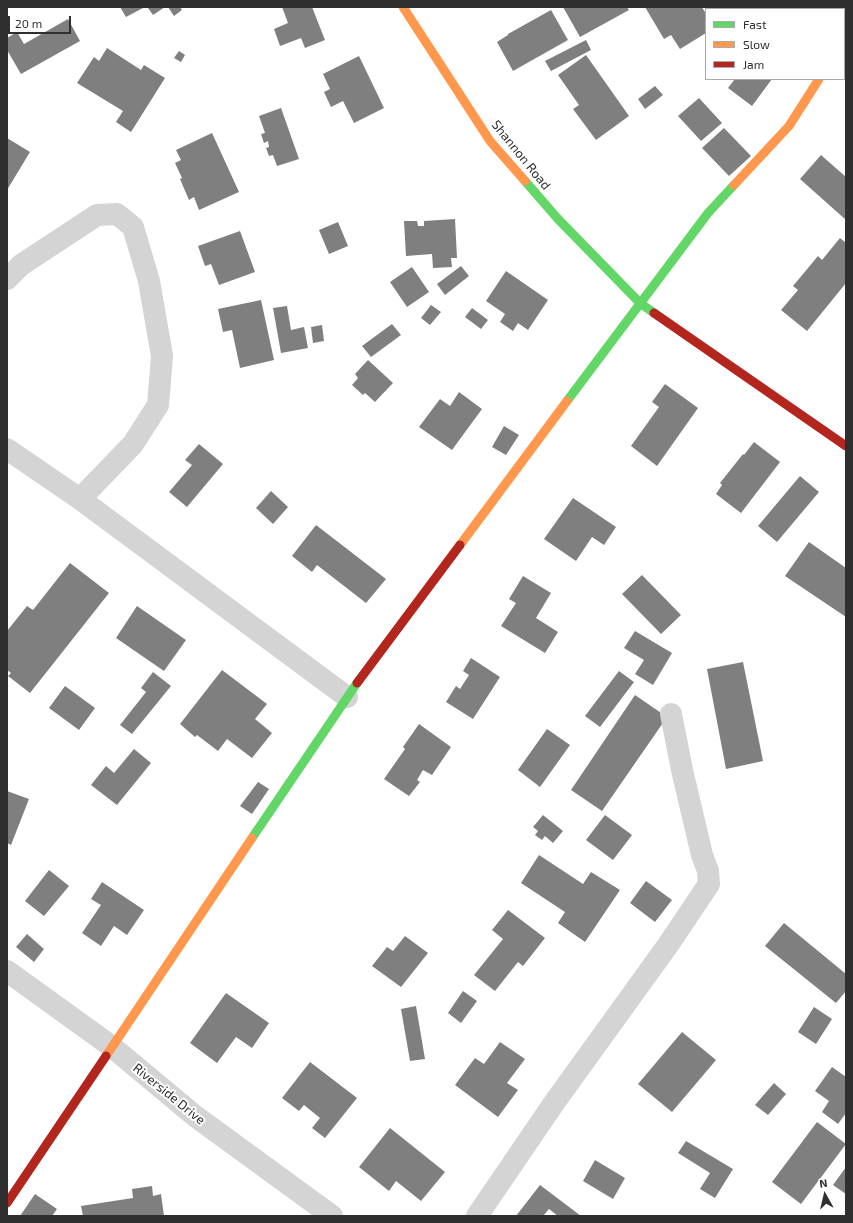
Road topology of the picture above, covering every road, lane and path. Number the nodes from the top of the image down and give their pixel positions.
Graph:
1 (403, 7) edge
2 (818, 80) edge
3 (7, 279) edge
4 (640, 303) junction
5 (846, 446) edge
6 (7, 449) edge
7 (80, 499) junction
8 (347, 697) junction
9 (671, 714) dead end
10 (7, 971) edge
11 (111, 1046) junction
12 (7, 1203) edge
13 (332, 1216) edge
14 (477, 1216) edge

1 - 4 street, Shannon Road
2 - 4 street
3 - 7 street
4 - 5 street, Shannon Road
4 - 8 street
6 - 7 street
7 - 8 street
8 - 11 street
9 - 14 street
10 - 11 street, Riverside Drive
11 - 12 street
11 - 13 street, Riverside Drive

